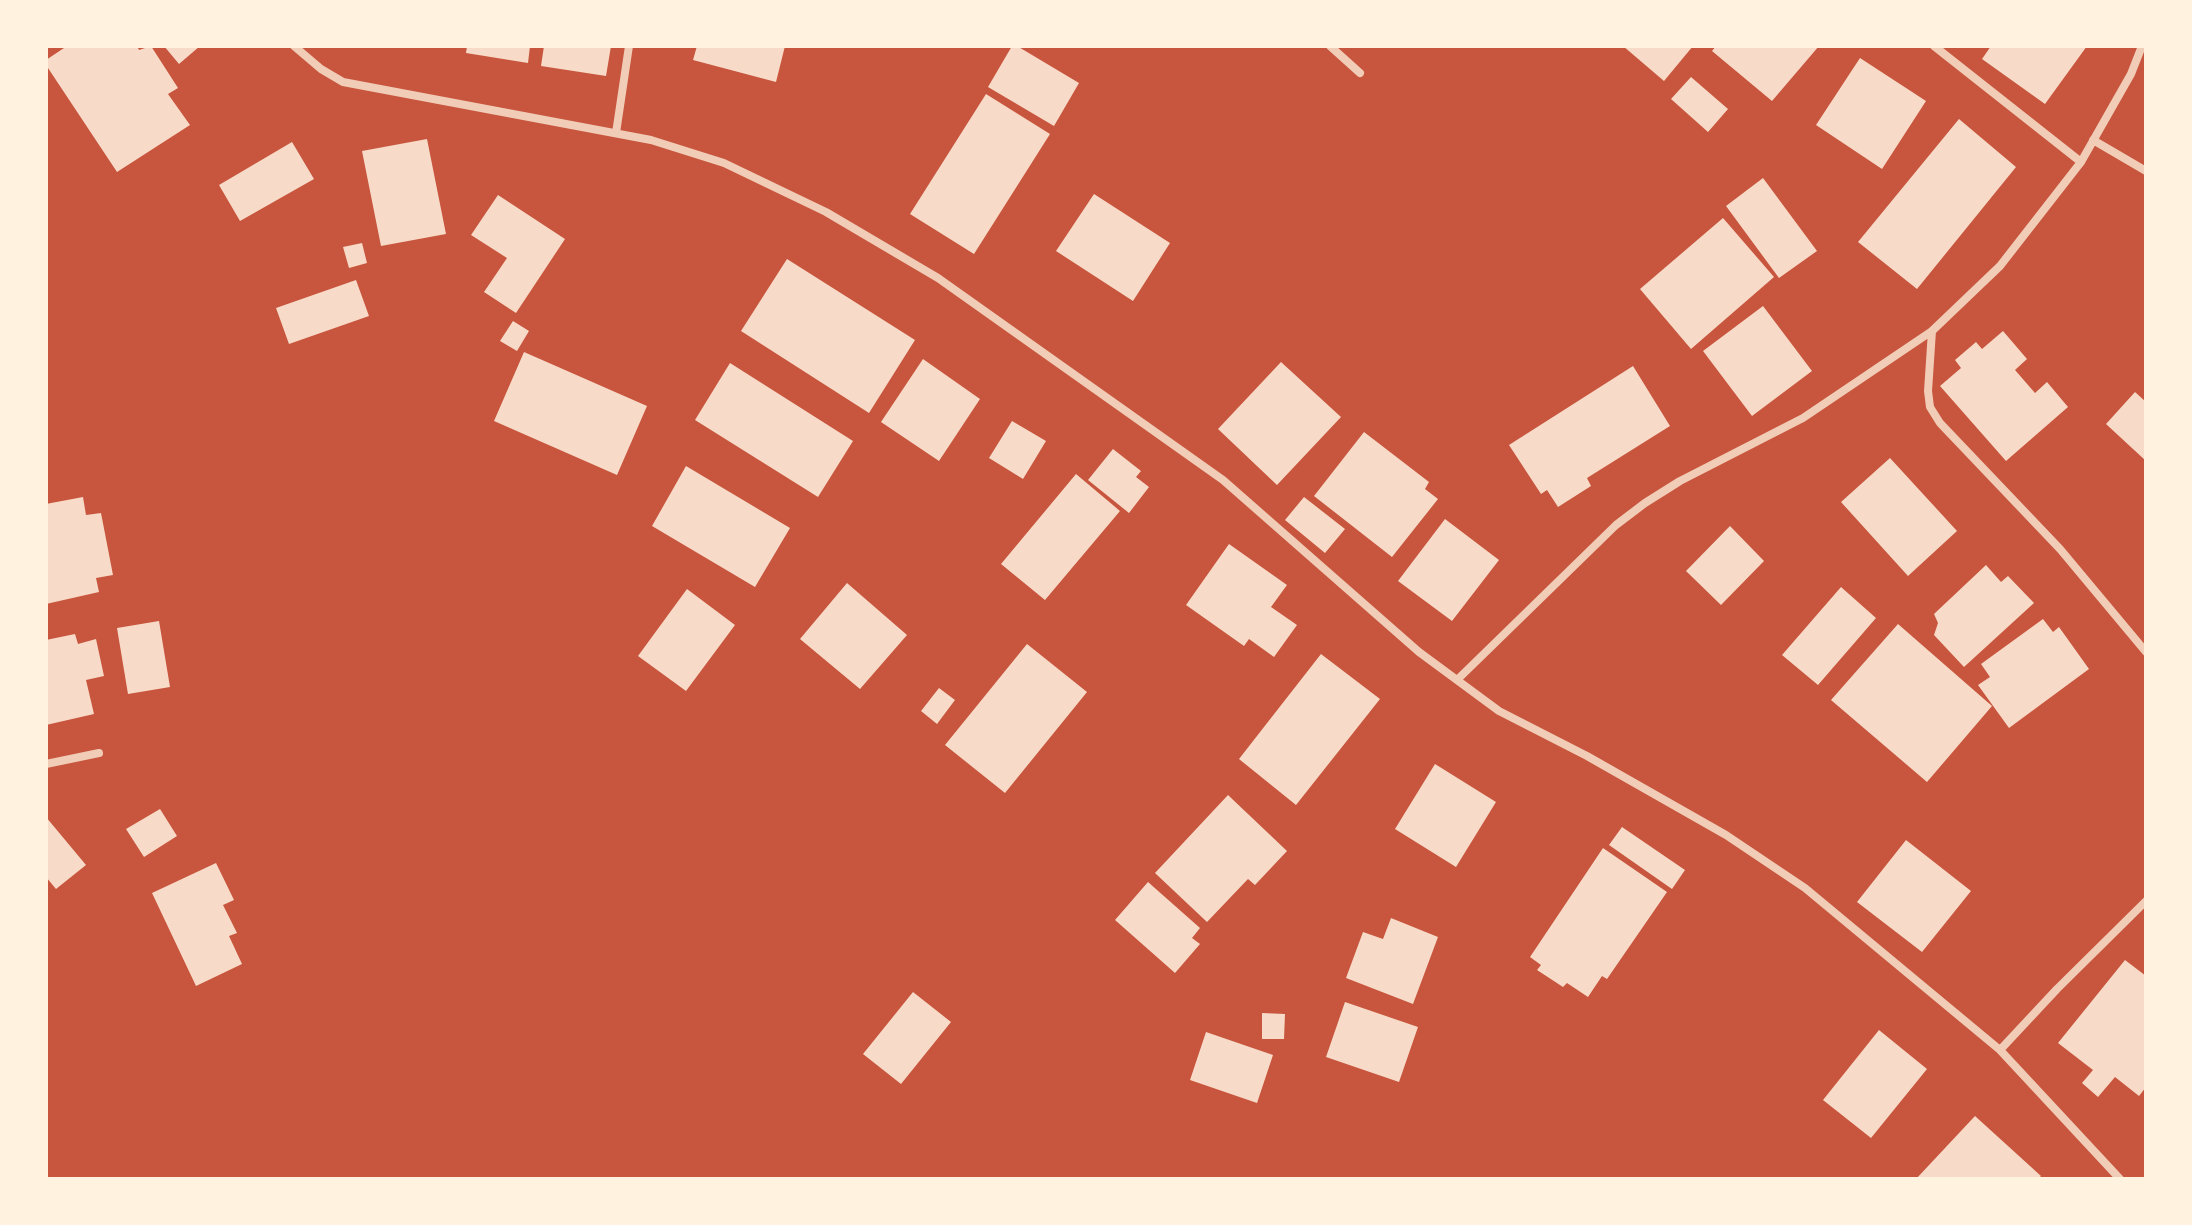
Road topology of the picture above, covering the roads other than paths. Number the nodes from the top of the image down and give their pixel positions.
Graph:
1 (294, 46) edge
2 (629, 46) edge
3 (1330, 46) edge
4 (1934, 46) edge
5 (2142, 46) edge
6 (1360, 73) dead end
7 (616, 133) junction
8 (2093, 140) junction
9 (2081, 162) junction
10 (2146, 171) edge
11 (1932, 331) junction
12 (2146, 652) edge
13 (1457, 680) junction
14 (99, 753) dead end
15 (46, 764) edge
16 (2146, 901) edge
17 (2000, 1050) junction
18 (2120, 1179) edge

1 - 7 street
2 - 7 street
3 - 6 street
4 - 9 street
5 - 8 street
7 - 13 street
8 - 9 street
8 - 10 street
9 - 11 street
11 - 12 street
11 - 13 street
13 - 17 street
14 - 15 street
16 - 17 street
17 - 18 street

